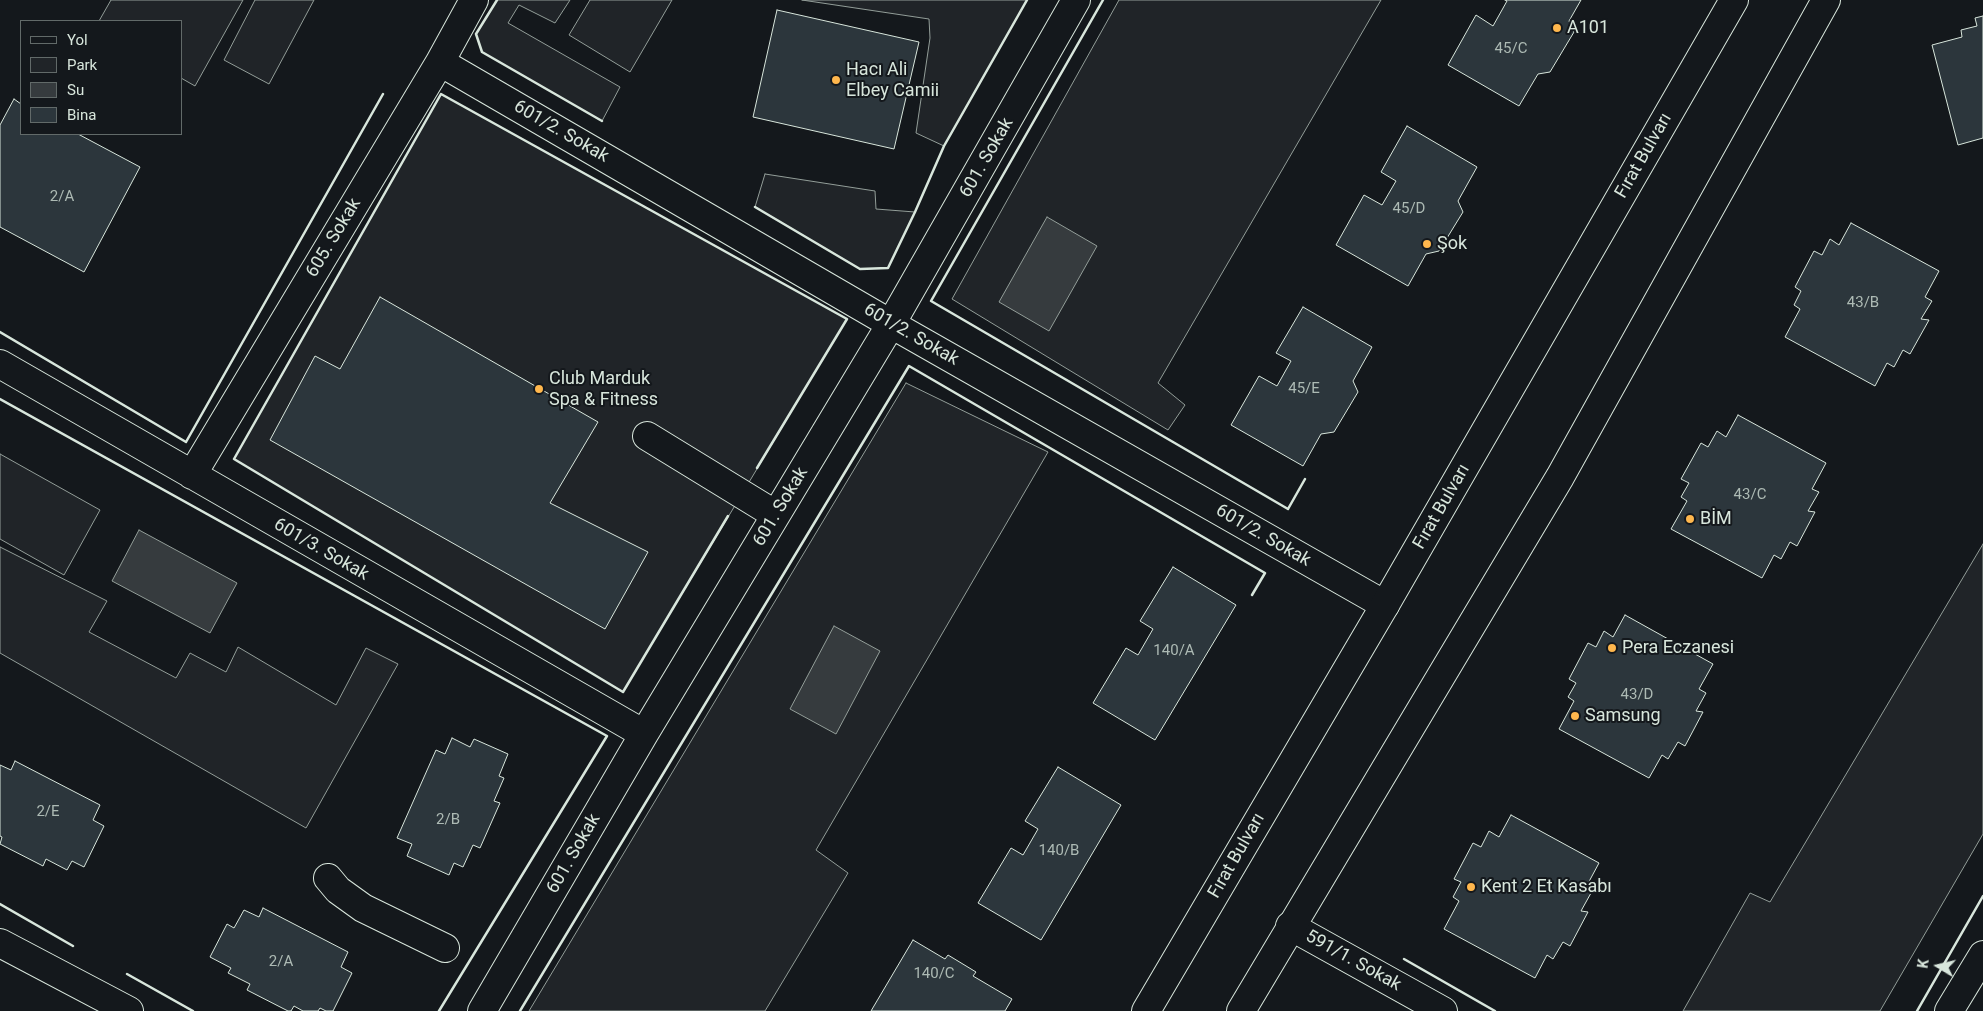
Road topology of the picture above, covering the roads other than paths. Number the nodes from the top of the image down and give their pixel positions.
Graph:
1 (474, 0) edge
2 (1076, 0) edge
3 (1734, 0) edge
4 (1826, 0) edge
5 (440, 62) junction
6 (891, 324) junction
7 (0, 364) edge
8 (647, 436) dead end
9 (192, 475) junction
10 (776, 515) junction
11 (1385, 605) junction
12 (644, 734) junction
13 (328, 878) dead end
14 (1290, 926) junction
15 (0, 942) edge
16 (445, 948) dead end
17 (1983, 955) edge
18 (129, 1011) edge
19 (482, 1011) edge
20 (1146, 1011) edge
21 (1241, 1011) edge
22 (1442, 1011) edge
23 (1949, 1011) edge

1 - 5 street, 605. Sokak
2 - 6 street, 601. Sokak
3 - 11 street, Fırat Bulvarı
4 - 14 street
5 - 6 street, 601/2. Sokak
5 - 9 street, 605. Sokak
6 - 10 street, 601. Sokak
6 - 11 street, 601/2. Sokak
7 - 9 street, 601/3. Sokak
8 - 10 street
9 - 12 street, 601/3. Sokak
10 - 12 street, 601. Sokak
11 - 20 street, Fırat Bulvarı
12 - 19 street, 601. Sokak
13 - 16 street
14 - 21 street
14 - 22 street, 591/1. Sokak
15 - 18 street
17 - 23 street

